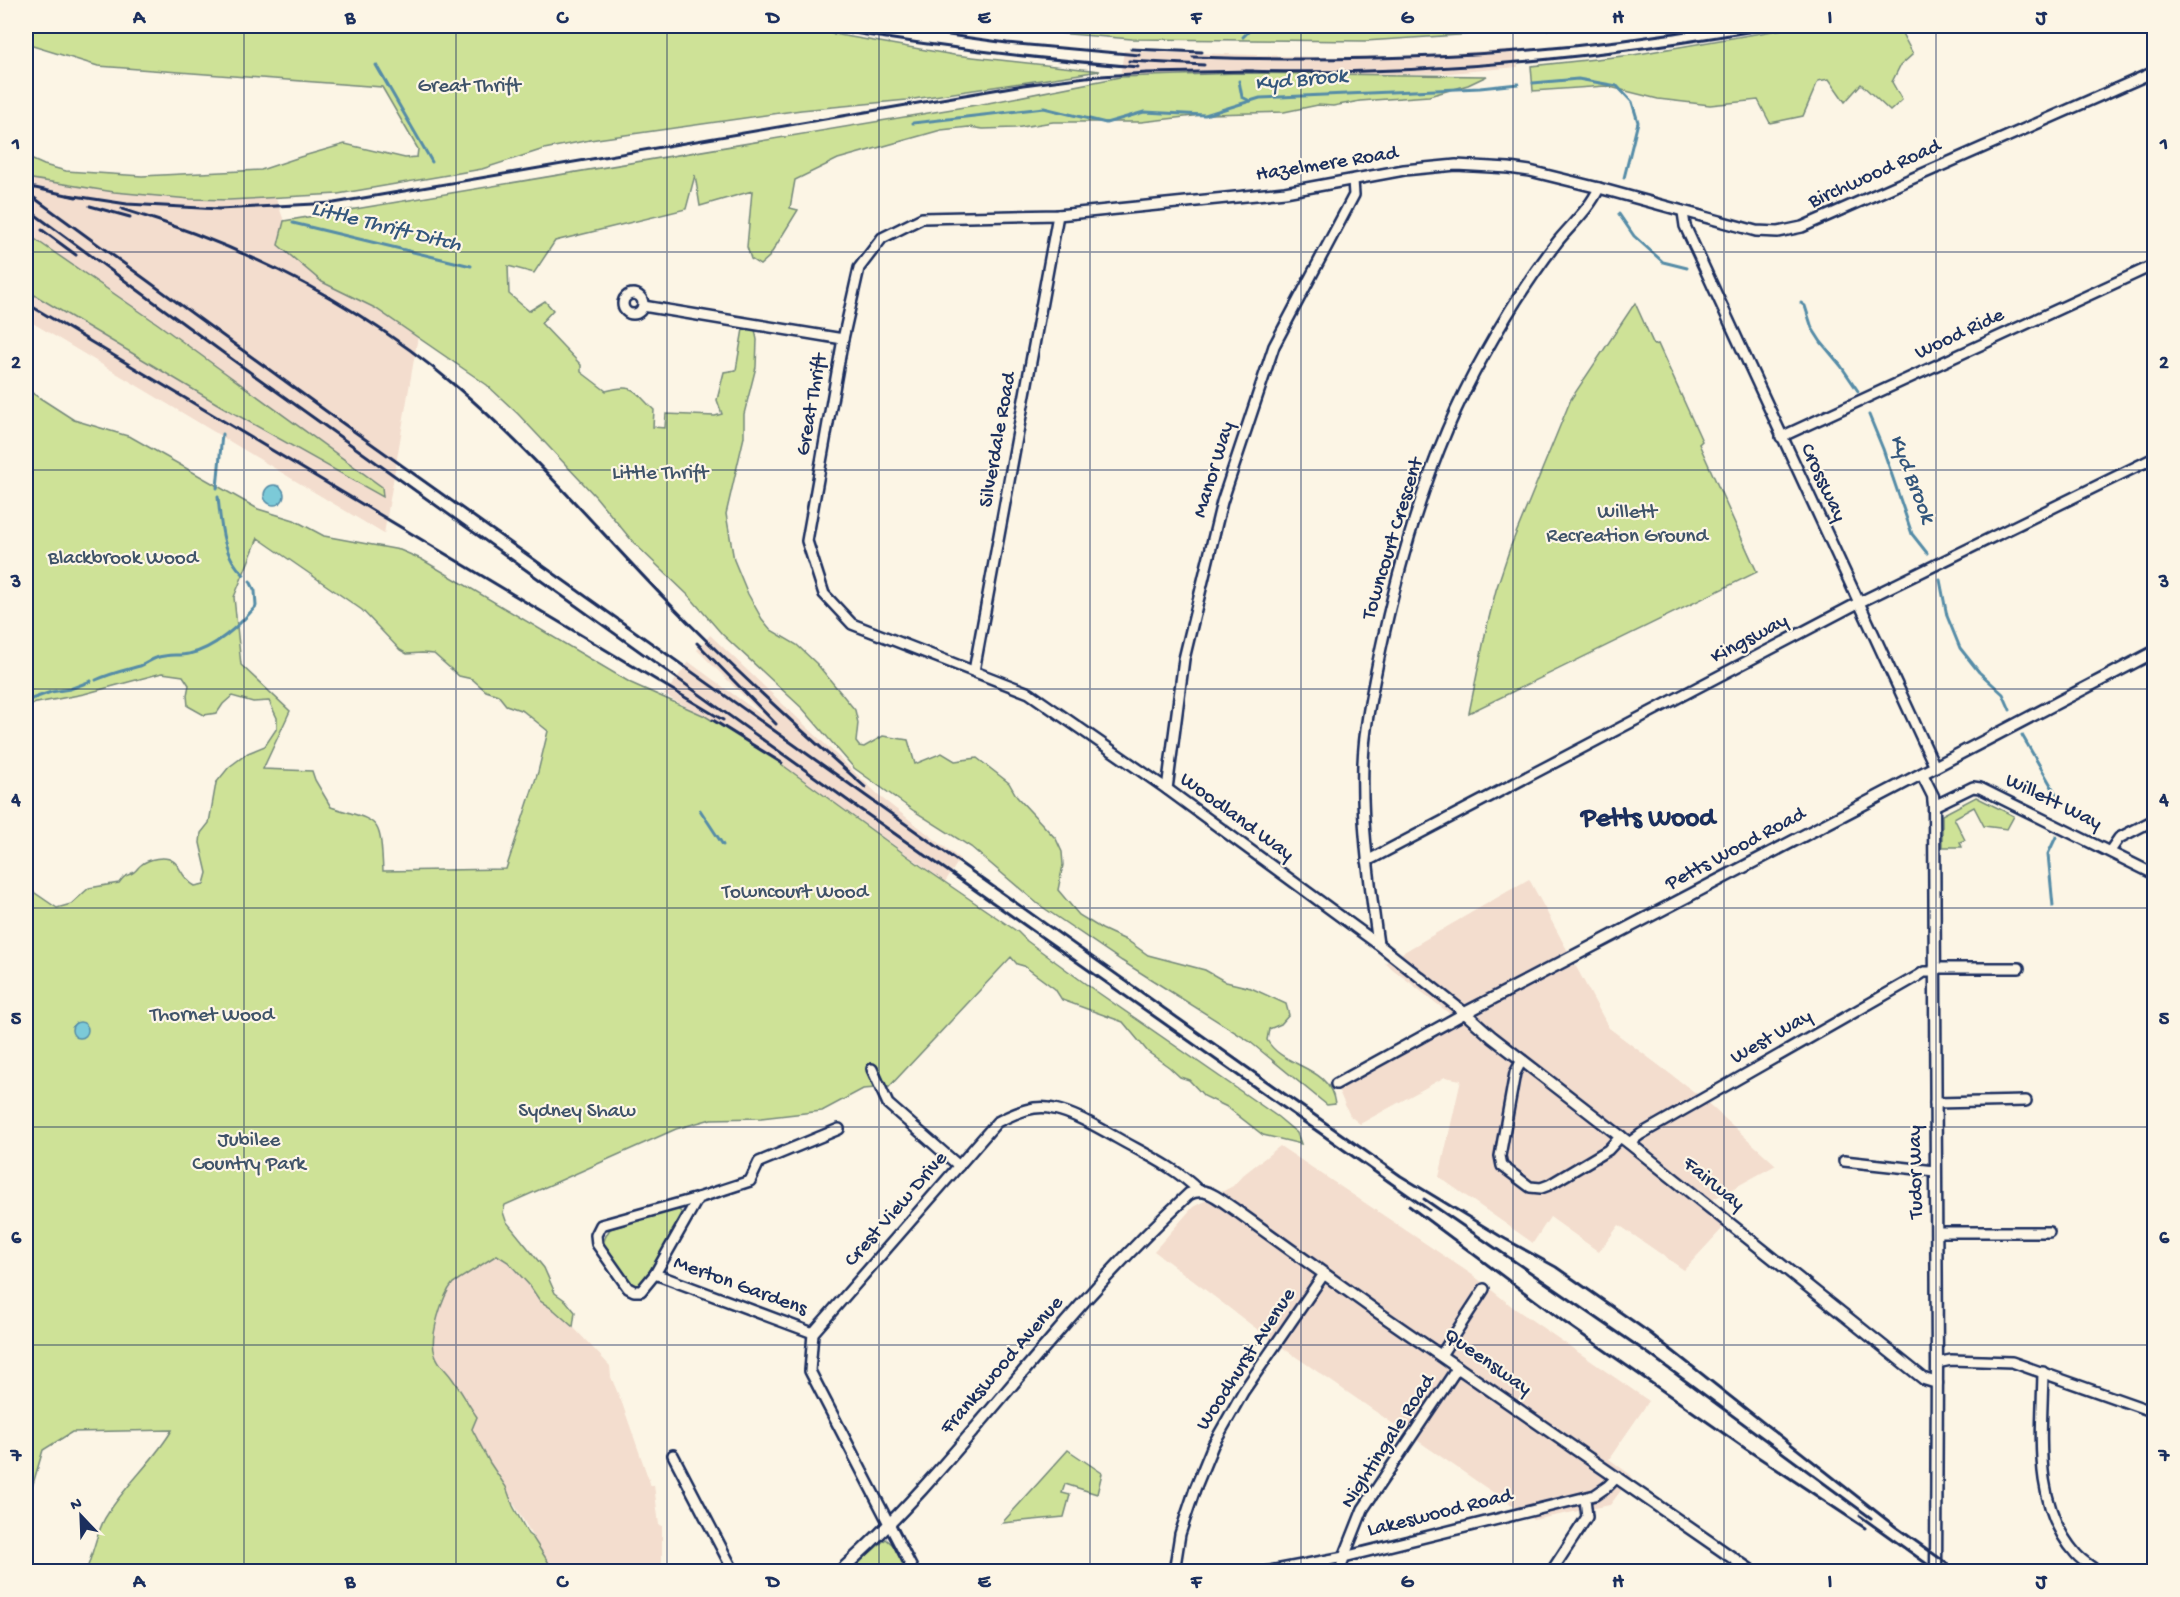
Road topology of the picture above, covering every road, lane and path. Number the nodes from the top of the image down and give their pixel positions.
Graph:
1 (2154, 72) edge
2 (1353, 180) junction
3 (1599, 188) junction
4 (1683, 212) junction
5 (1058, 215) junction
6 (2154, 266) edge
7 (643, 306) dead end
8 (843, 339) junction
9 (1781, 437) junction
10 (2154, 458) edge
11 (1858, 603) junction
12 (2154, 652) edge
13 (974, 671) junction
14 (1935, 767) junction
15 (1922, 774) junction
16 (1167, 789) junction
17 (1934, 806) junction
18 (2154, 820) edge
19 (2110, 851) junction
20 (1367, 861) junction
21 (2154, 874) edge
22 (1378, 945) junction
23 (2019, 968) dead end
24 (1934, 970) junction
25 (1465, 1013) junction
26 (1522, 1060) junction
27 (873, 1069) dead end
28 (1336, 1084) dead end
29 (2026, 1101) dead end
30 (1935, 1102) junction
31 (839, 1129) dead end
32 (1625, 1140) junction
33 (1844, 1161) dead end
34 (958, 1166) junction
35 (1935, 1171) junction
36 (1198, 1190) junction
37 (698, 1198) junction
38 (1937, 1232) junction
39 (2049, 1232) dead end
40 (655, 1274) junction
41 (1324, 1274) junction
42 (1484, 1289) dead end
43 (813, 1333) junction
44 (1441, 1355) junction
45 (1937, 1363) junction
46 (1458, 1367) junction
47 (2043, 1372) junction
48 (1937, 1383) junction
49 (2154, 1412) edge
50 (673, 1455) dead end
51 (1617, 1477) junction
52 (1585, 1498) junction
53 (890, 1524) junction
54 (1344, 1557) junction
55 (734, 1572) edge
56 (839, 1572) edge
57 (914, 1572) edge
58 (1174, 1572) edge
59 (1265, 1572) edge
60 (1340, 1572) edge
61 (1551, 1572) edge
62 (1753, 1572) edge
63 (1936, 1572) edge
64 (2098, 1572) edge

1 - 4 street, Birchwood Road
2 - 3 street, Hazelmere Road
2 - 5 street, Hazelmere Road
2 - 16 street, Manor Way
3 - 4 street, Birchwood Road
3 - 20 street, Towncourt Crescent
4 - 9 street, Crossway
5 - 8 street, Great Thrift
5 - 13 street, Silverdale Road
6 - 9 street, Wood Ride
7 - 8 street
8 - 13 street, Great Thrift
9 - 11 street, Crossway
10 - 11 street, Kingsway
11 - 14 street, Crossway
11 - 20 street, Kingsway
12 - 14 street, Petts Wood Road
13 - 16 street, Woodland Way
14 - 15 street, Petts Wood Road
15 - 17 street, Tudor Way
15 - 25 street, Petts Wood Road
16 - 22 street, Woodland Way
17 - 19 street, Willett Way
17 - 24 street, Tudor Way
18 - 19 street
19 - 21 street, Willett Way
20 - 22 street, Towncourt Crescent
22 - 25 street, Woodland Way
23 - 24 street, West Way
24 - 30 street, Tudor Way
24 - 32 street, West Way
25 - 26 street, Fairway
25 - 28 street, Petts Wood Road
26 - 32 street, Fairway
26 - 32 street, West Way
27 - 34 street
29 - 30 street
30 - 35 street, Tudor Way
31 - 37 street, Merton Gardens
32 - 48 street, Fairway
33 - 35 street
34 - 36 street, Crest View Drive
34 - 43 street, Crest View Drive
35 - 38 street, Tudor Way
36 - 41 street, Queensway
36 - 53 street, Frankswood Avenue
37 - 40 street, Merton Gardens
37 - 40 street, Merton Gardens
38 - 39 street
38 - 45 street, Tudor Way
40 - 43 street, Merton Gardens
41 - 44 street, Queensway
41 - 58 street, Woodhurst Avenue
42 - 44 street
43 - 53 street
44 - 46 street, Queensway
45 - 47 street
45 - 48 street, Tudor Way
46 - 51 street, Queensway
46 - 54 street, Nightingale Road
47 - 49 street
47 - 64 street
48 - 63 street, Tudor Way
50 - 55 street
51 - 52 street, Lakeswood Road
51 - 62 street, Queensway
52 - 54 street, Lakeswood Road
52 - 61 street
53 - 56 street, Frankswood Avenue
53 - 57 street
54 - 59 street, Lakeswood Road
54 - 60 street, Nightingale Road

